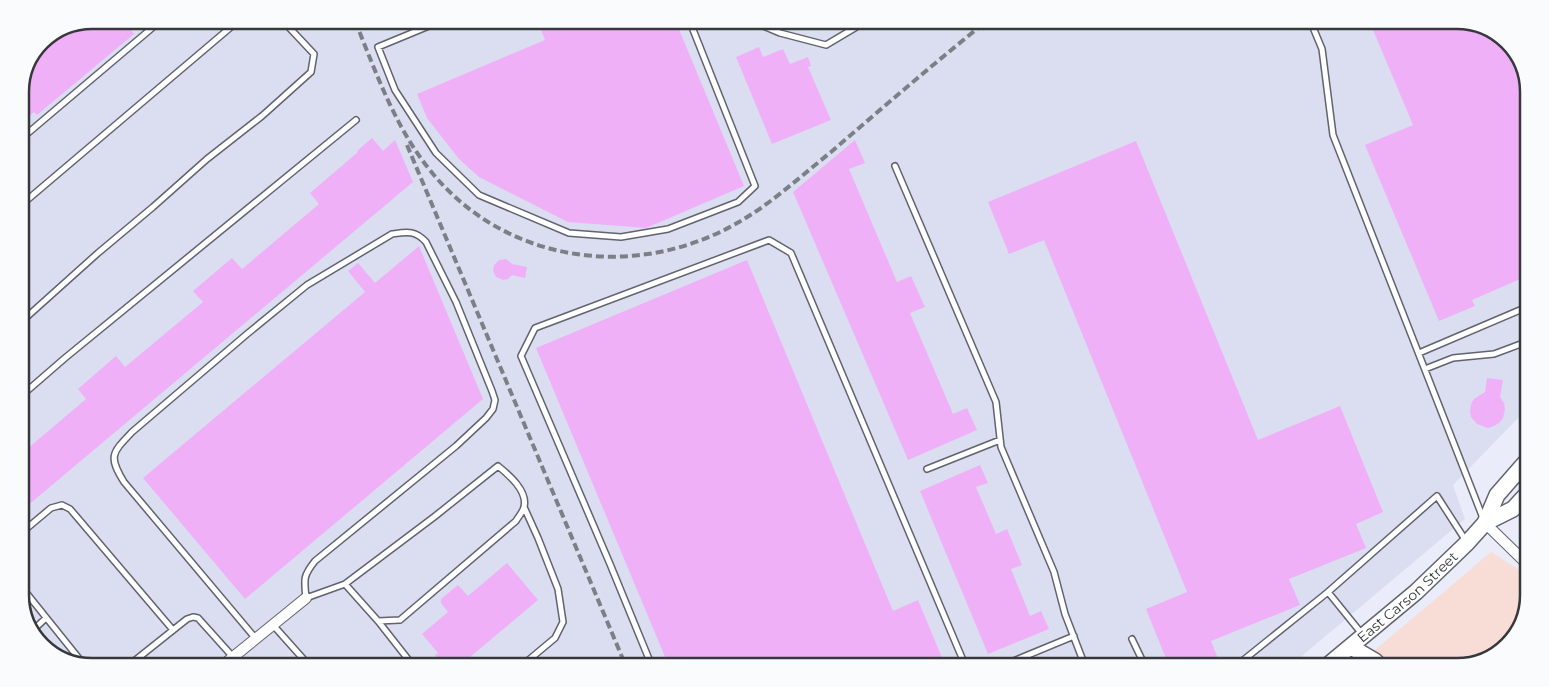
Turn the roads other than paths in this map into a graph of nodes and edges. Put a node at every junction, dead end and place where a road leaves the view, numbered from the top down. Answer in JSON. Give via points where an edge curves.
{"nodes":[{"id":1,"x":151,"y":29,"type":"edge"},
{"id":2,"x":229,"y":29,"type":"edge"},
{"id":3,"x":291,"y":29,"type":"edge"},
{"id":4,"x":420,"y":29,"type":"edge"},
{"id":5,"x":693,"y":29,"type":"edge"},
{"id":6,"x":770,"y":29,"type":"edge"},
{"id":7,"x":853,"y":29,"type":"edge"},
{"id":8,"x":1314,"y":29,"type":"edge"},
{"id":9,"x":356,"y":120,"type":"dead end"},
{"id":10,"x":29,"y":132,"type":"edge"},
{"id":11,"x":895,"y":166,"type":"dead end"},
{"id":12,"x":29,"y":198,"type":"edge"},
{"id":13,"x":1520,"y":310,"type":"edge"},
{"id":14,"x":29,"y":315,"type":"edge"},
{"id":15,"x":1520,"y":344,"type":"edge"},
{"id":16,"x":1419,"y":353,"type":"junction"},
{"id":17,"x":1425,"y":369,"type":"junction"},
{"id":18,"x":29,"y":389,"type":"edge"},
{"id":19,"x":1000,"y":440,"type":"junction"},
{"id":20,"x":927,"y":469,"type":"dead end"},
{"id":21,"x":1520,"y":469,"type":"edge"},
{"id":22,"x":1520,"y":501,"type":"edge"},
{"id":23,"x":524,"y":507,"type":"junction"},
{"id":24,"x":1484,"y":523,"type":"junction"},
{"id":25,"x":29,"y":526,"type":"edge"},
{"id":26,"x":1467,"y":543,"type":"junction"},
{"id":27,"x":1520,"y":557,"type":"edge"},
{"id":28,"x":345,"y":584,"type":"junction"},
{"id":29,"x":1328,"y":592,"type":"junction"},
{"id":30,"x":29,"y":596,"type":"edge"},
{"id":31,"x":306,"y":598,"type":"junction"},
{"id":32,"x":46,"y":618,"type":"junction"},
{"id":33,"x":378,"y":621,"type":"junction"},
{"id":34,"x":273,"y":624,"type":"junction"},
{"id":35,"x":37,"y":626,"type":"edge"},
{"id":36,"x":173,"y":630,"type":"junction"},
{"id":37,"x":1074,"y":636,"type":"junction"},
{"id":38,"x":1364,"y":636,"type":"junction"},
{"id":39,"x":256,"y":638,"type":"junction"},
{"id":40,"x":1132,"y":639,"type":"dead end"},
{"id":41,"x":1351,"y":647,"type":"junction"},
{"id":42,"x":76,"y":656,"type":"edge"},
{"id":43,"x":138,"y":658,"type":"edge"},
{"id":44,"x":228,"y":658,"type":"edge"},
{"id":45,"x":232,"y":658,"type":"edge"},
{"id":46,"x":303,"y":658,"type":"edge"},
{"id":47,"x":407,"y":658,"type":"edge"},
{"id":48,"x":531,"y":658,"type":"edge"},
{"id":49,"x":649,"y":658,"type":"edge"},
{"id":50,"x":962,"y":658,"type":"edge"},
{"id":51,"x":1022,"y":658,"type":"edge"},
{"id":52,"x":1082,"y":658,"type":"edge"},
{"id":53,"x":1141,"y":658,"type":"edge"},
{"id":54,"x":1246,"y":658,"type":"edge"},
{"id":55,"x":1338,"y":658,"type":"edge"},
{"id":56,"x":1356,"y":658,"type":"edge"},
{"id":57,"x":1370,"y":658,"type":"edge"}],
"edges":[{"from":1,"to":10,"type":"lane"},
{"from":2,"to":12,"type":"lane"},
{"from":3,"to":14,"type":"lane","via":[[314,54],[311,72]]},
{"from":4,"to":5,"type":"lane","via":[[378,46],[395,90],[436,153],[479,195],[568,233],[621,237],[668,229],[738,202],[755,186]]},
{"from":6,"to":7,"type":"lane","via":[[826,45]]},
{"from":8,"to":16,"type":"lane","via":[[1322,49],[1333,135]]},
{"from":9,"to":18,"type":"lane"},
{"from":11,"to":19,"type":"lane","via":[[996,402]]},
{"from":13,"to":16,"type":"lane"},
{"from":15,"to":17,"type":"lane","via":[[1494,354],[1452,358]]},
{"from":16,"to":17,"type":"lane"},
{"from":17,"to":24,"type":"lane"},
{"from":19,"to":20,"type":"lane"},
{"from":19,"to":37,"type":"lane","via":[[1000,447],[1054,572]]},
{"from":21,"to":24,"type":"main road","name":"East Carson Street","via":[[1497,495]]},
{"from":22,"to":24,"type":"main road","name":"East Carson Street","via":[[1513,509]]},
{"from":23,"to":28,"type":"lane","via":[[523,493],[498,466]]},
{"from":23,"to":33,"type":"lane","via":[[516,521],[400,620]]},
{"from":23,"to":48,"type":"lane","via":[[558,589],[563,622],[555,638]]},
{"from":24,"to":26,"type":"main road","name":"East Carson Street"},
{"from":24,"to":27,"type":"street"},
{"from":25,"to":36,"type":"lane","via":[[51,508],[62,505],[70,509]]},
{"from":26,"to":29,"type":"lane","via":[[1437,496]]},
{"from":26,"to":38,"type":"main road","name":"East Carson Street"},
{"from":28,"to":31,"type":"lane"},
{"from":28,"to":33,"type":"lane"},
{"from":29,"to":38,"type":"lane"},
{"from":29,"to":54,"type":"lane"},
{"from":30,"to":32,"type":"lane"},
{"from":31,"to":34,"type":"street"},
{"from":31,"to":39,"type":"lane","via":[[304,580],[315,561],[456,446],[493,409],[492,391],[456,302],[431,251],[419,235],[407,232],[392,234],[307,285],[132,432],[114,454],[116,470],[124,482]]},
{"from":32,"to":35,"type":"lane"},
{"from":32,"to":42,"type":"lane"},
{"from":33,"to":47,"type":"lane"},
{"from":34,"to":39,"type":"street"},
{"from":34,"to":46,"type":"lane"},
{"from":36,"to":43,"type":"lane"},
{"from":36,"to":44,"type":"lane","via":[[187,619],[198,618]]},
{"from":37,"to":51,"type":"lane"},
{"from":37,"to":52,"type":"lane"},
{"from":38,"to":41,"type":"main road","name":"East Carson Street"},
{"from":39,"to":45,"type":"street"},
{"from":40,"to":53,"type":"lane"},
{"from":41,"to":55,"type":"main road","name":"East Carson Street"},
{"from":41,"to":56,"type":"main road"},
{"from":41,"to":57,"type":"main road"},
{"from":49,"to":50,"type":"lane","via":[[521,356],[535,328],[769,240],[791,253]]}]}
